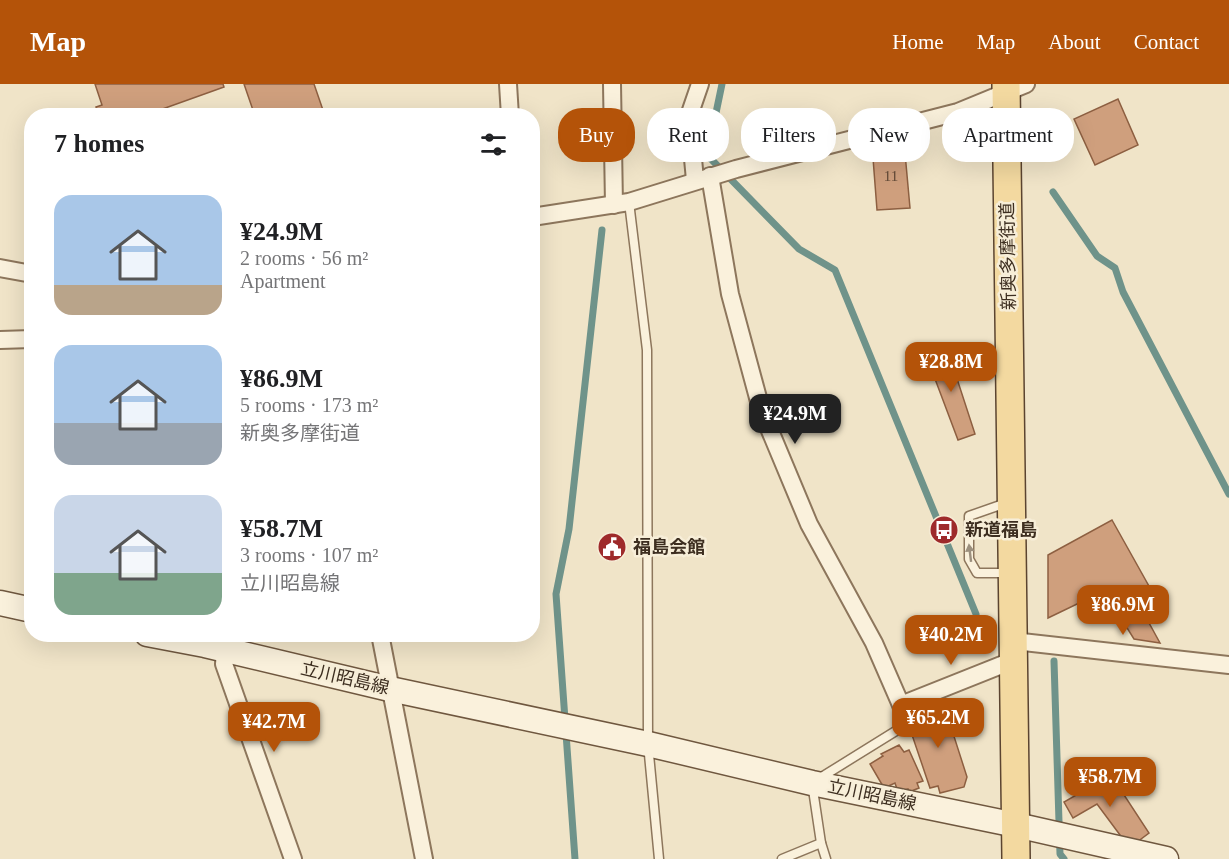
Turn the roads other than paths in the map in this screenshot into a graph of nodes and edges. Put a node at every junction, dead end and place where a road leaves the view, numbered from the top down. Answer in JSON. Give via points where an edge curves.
{"nodes":[{"id":1,"x":508,"y":84,"type":"edge"},
{"id":2,"x":612,"y":84,"type":"edge"},
{"id":3,"x":700,"y":84,"type":"edge"},
{"id":4,"x":1013,"y":86,"type":"edge"},
{"id":5,"x":510,"y":108,"type":"edge"},
{"id":6,"x":707,"y":177,"type":"junction"},
{"id":7,"x":622,"y":204,"type":"junction"},
{"id":8,"x":540,"y":217,"type":"edge"},
{"id":9,"x":0,"y":268,"type":"edge"},
{"id":10,"x":24,"y":272,"type":"edge"},
{"id":11,"x":24,"y":339,"type":"edge"},
{"id":12,"x":0,"y":340,"type":"edge"},
{"id":13,"x":1012,"y":501,"type":"junction"},
{"id":14,"x":1013,"y":573,"type":"junction"},
{"id":15,"x":0,"y":603,"type":"edge"},
{"id":16,"x":24,"y":608,"type":"edge"},
{"id":17,"x":381,"y":642,"type":"edge"},
{"id":18,"x":212,"y":643,"type":"edge"},
{"id":19,"x":1014,"y":650,"type":"junction"},
{"id":20,"x":1229,"y":665,"type":"edge"},
{"id":21,"x":390,"y":689,"type":"junction"},
{"id":22,"x":901,"y":705,"type":"junction"},
{"id":23,"x":648,"y":744,"type":"junction"},
{"id":24,"x":812,"y":783,"type":"junction"},
{"id":25,"x":1016,"y":825,"type":"junction"},
{"id":26,"x":821,"y":843,"type":"junction"},
{"id":27,"x":293,"y":859,"type":"edge"},
{"id":28,"x":424,"y":859,"type":"edge"},
{"id":29,"x":660,"y":859,"type":"edge"},
{"id":30,"x":782,"y":859,"type":"edge"},
{"id":31,"x":826,"y":859,"type":"edge"},
{"id":32,"x":1016,"y":859,"type":"edge"},
{"id":33,"x":1166,"y":859,"type":"edge"}],
"edges":[{"from":1,"to":5,"type":"street"},
{"from":2,"to":7,"type":"street"},
{"from":3,"to":6,"type":"street","via":[[689,116]]},
{"from":4,"to":6,"type":"street","via":[[958,112]]},
{"from":4,"to":13,"type":"main road","name":"新奥多摩街道"},
{"from":6,"to":7,"type":"street"},
{"from":6,"to":22,"type":"street","via":[[730,294],[761,409],[809,524],[874,643]]},
{"from":7,"to":8,"type":"street"},
{"from":7,"to":23,"type":"lane","via":[[647,350]]},
{"from":9,"to":10,"type":"street"},
{"from":11,"to":12,"type":"street"},
{"from":13,"to":14,"type":"main road","name":"新奥多摩街道"},
{"from":14,"to":13,"type":"lane","one_way":true,"via":[[977,573],[969,559],[969,516]]},
{"from":14,"to":19,"type":"main road","name":"新奥多摩街道"},
{"from":15,"to":16,"type":"main road"},
{"from":17,"to":21,"type":"street"},
{"from":18,"to":21,"type":"main road","name":"立川昭島線"},
{"from":18,"to":27,"type":"street","via":[[224,664]]},
{"from":19,"to":20,"type":"street"},
{"from":19,"to":22,"type":"street"},
{"from":19,"to":25,"type":"main road","name":"新奥多摩街道"},
{"from":21,"to":23,"type":"main road","name":"立川昭島線"},
{"from":21,"to":28,"type":"street"},
{"from":22,"to":24,"type":"lane","via":[[899,729]]},
{"from":23,"to":24,"type":"main road","name":"立川昭島線"},
{"from":23,"to":29,"type":"lane"},
{"from":24,"to":25,"type":"main road","name":"立川昭島線"},
{"from":24,"to":26,"type":"lane"},
{"from":25,"to":32,"type":"main road","name":"新奥多摩街道"},
{"from":25,"to":33,"type":"main road","name":"立川昭島線"},
{"from":26,"to":30,"type":"lane"},
{"from":26,"to":31,"type":"lane"}]}
